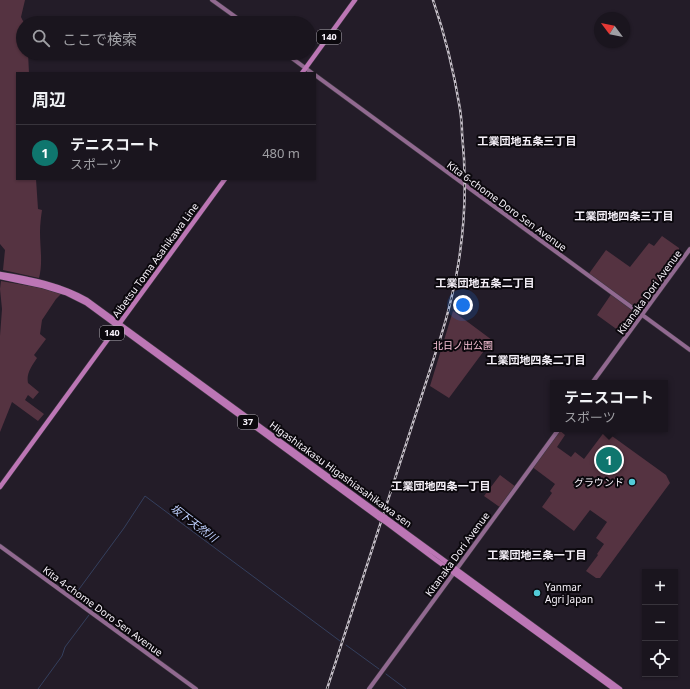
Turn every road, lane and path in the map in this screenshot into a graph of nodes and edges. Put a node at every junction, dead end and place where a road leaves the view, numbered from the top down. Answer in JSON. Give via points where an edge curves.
{"nodes":[{"id":1,"x":212,"y":0,"type":"edge"},
{"id":2,"x":355,"y":0,"type":"edge"},
{"id":3,"x":234,"y":16,"type":"edge"},
{"id":4,"x":316,"y":54,"type":"edge"},
{"id":5,"x":294,"y":60,"type":"edge"},
{"id":6,"x":312,"y":60,"type":"edge"},
{"id":7,"x":306,"y":68,"type":"junction"},
{"id":8,"x":303,"y":72,"type":"edge"},
{"id":9,"x":311,"y":72,"type":"edge"},
{"id":10,"x":316,"y":76,"type":"edge"},
{"id":11,"x":224,"y":180,"type":"edge"},
{"id":12,"x":690,"y":249,"type":"edge"},
{"id":13,"x":0,"y":274,"type":"edge"},
{"id":14,"x":0,"y":277,"type":"edge"},
{"id":15,"x":28,"y":281,"type":"junction"},
{"id":16,"x":642,"y":315,"type":"junction"},
{"id":17,"x":118,"y":324,"type":"junction"},
{"id":18,"x":690,"y":350,"type":"edge"},
{"id":19,"x":594,"y":380,"type":"edge"},
{"id":20,"x":557,"y":432,"type":"edge"},
{"id":21,"x":0,"y":487,"type":"edge"},
{"id":22,"x":0,"y":546,"type":"edge"},
{"id":23,"x":455,"y":571,"type":"junction"},
{"id":24,"x":196,"y":689,"type":"edge"},
{"id":25,"x":369,"y":689,"type":"edge"},
{"id":26,"x":614,"y":689,"type":"edge"},
{"id":27,"x":620,"y":689,"type":"edge"}],
"edges":[{"from":1,"to":3,"type":"street"},
{"from":2,"to":4,"type":"main road","number":"140"},
{"from":5,"to":7,"type":"street"},
{"from":6,"to":7,"type":"main road","number":"140"},
{"from":7,"to":8,"type":"main road","number":"140"},
{"from":7,"to":9,"type":"street"},
{"from":10,"to":16,"type":"street","name":"Kita 6-chome Doro Sen Avenue"},
{"from":11,"to":17,"type":"main road","name":"Aibetsu Toma Asahikawa Line","number":"140"},
{"from":12,"to":16,"type":"street","name":"Kitanaka Dori Avenue"},
{"from":13,"to":15,"type":"main road","name":"Higashitakasu Higashiasahikawa sen","number":"37"},
{"from":14,"to":15,"type":"main road","name":"Higashitakasu Higashiasahikawa sen","number":"37"},
{"from":15,"to":17,"type":"main road","name":"Higashitakasu Higashiasahikawa sen","number":"37","via":[[76,297]]},
{"from":16,"to":18,"type":"street","name":"Kita 6-chome Doro Sen Avenue"},
{"from":16,"to":19,"type":"street","name":"Kitanaka Dori Avenue"},
{"from":17,"to":21,"type":"main road","name":"Aibetsu Toma Asahikawa Line","number":"140"},
{"from":17,"to":23,"type":"main road","name":"Higashitakasu Higashiasahikawa sen","number":"37"},
{"from":20,"to":23,"type":"street","name":"Kitanaka Dori Avenue"},
{"from":22,"to":24,"type":"street","name":"Kita 4-chome Doro Sen Avenue"},
{"from":23,"to":25,"type":"street","name":"Kitanaka Dori Avenue"},
{"from":23,"to":26,"type":"main road","name":"Higashitakasu Higashiasahikawa sen","number":"37"},
{"from":23,"to":27,"type":"main road","name":"Higashitakasu Higashiasahikawa sen","number":"37"}]}
